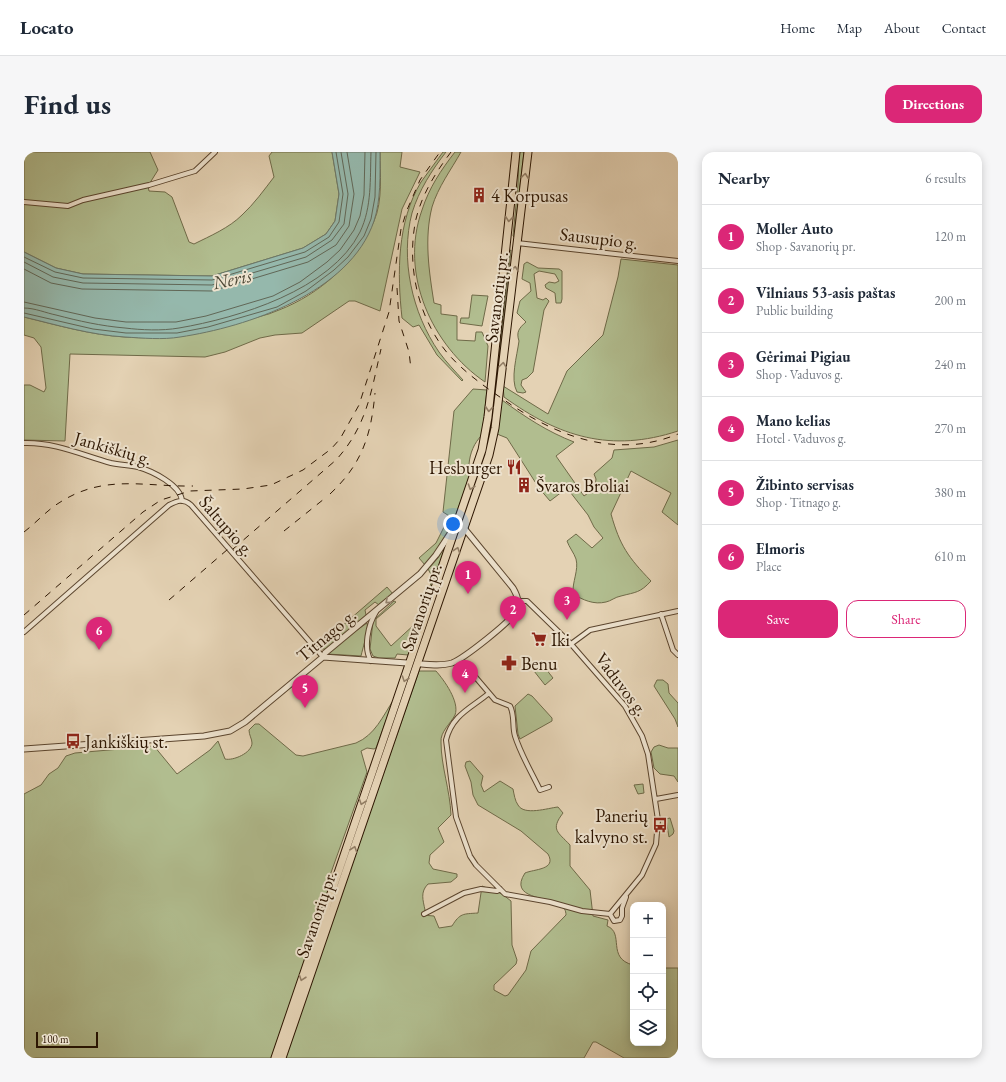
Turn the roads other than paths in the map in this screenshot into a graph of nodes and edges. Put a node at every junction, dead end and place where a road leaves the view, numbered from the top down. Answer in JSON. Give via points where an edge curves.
{"nodes":[{"id":1,"x":214,"y":152,"type":"edge"},
{"id":2,"x":516,"y":152,"type":"edge"},
{"id":3,"x":528,"y":152,"type":"edge"},
{"id":4,"x":24,"y":202,"type":"edge"},
{"id":5,"x":507,"y":242,"type":"junction"},
{"id":6,"x":517,"y":243,"type":"junction"},
{"id":7,"x":678,"y":261,"type":"edge"},
{"id":8,"x":24,"y":443,"type":"edge"},
{"id":9,"x":182,"y":501,"type":"junction"},
{"id":10,"x":458,"y":523,"type":"junction"},
{"id":11,"x":464,"y":528,"type":"junction"},
{"id":12,"x":518,"y":601,"type":"junction"},
{"id":13,"x":377,"y":610,"type":"junction"},
{"id":14,"x":678,"y":611,"type":"edge"},
{"id":15,"x":661,"y":614,"type":"junction"},
{"id":16,"x":24,"y":632,"type":"edge"},
{"id":17,"x":572,"y":644,"type":"junction"},
{"id":18,"x":678,"y":655,"type":"edge"},
{"id":19,"x":323,"y":657,"type":"junction"},
{"id":20,"x":372,"y":661,"type":"junction"},
{"id":21,"x":406,"y":663,"type":"dead end"},
{"id":22,"x":421,"y":664,"type":"dead end"},
{"id":23,"x":472,"y":673,"type":"dead end"},
{"id":24,"x":488,"y":694,"type":"junction"},
{"id":25,"x":24,"y":749,"type":"edge"},
{"id":26,"x":549,"y":787,"type":"dead end"},
{"id":27,"x":678,"y":796,"type":"edge"},
{"id":28,"x":656,"y":799,"type":"junction"},
{"id":29,"x":500,"y":889,"type":"junction"},
{"id":30,"x":626,"y":896,"type":"junction"},
{"id":31,"x":616,"y":908,"type":"junction"},
{"id":32,"x":621,"y":911,"type":"junction"},
{"id":33,"x":424,"y":914,"type":"dead end"},
{"id":34,"x":610,"y":914,"type":"junction"},
{"id":35,"x":275,"y":1058,"type":"edge"},
{"id":36,"x":282,"y":1058,"type":"edge"}],
"edges":[{"from":1,"to":4,"type":"street","via":[[196,171],[149,185],[83,200],[68,206]]},
{"from":2,"to":5,"type":"highway","name":"Savanorių pr.","one_way":true},
{"from":6,"to":3,"type":"highway","name":"Savanorių pr.","one_way":true},
{"from":5,"to":6,"type":"highway"},
{"from":5,"to":10,"type":"highway","name":"Savanorių pr.","one_way":true,"via":[[486,435]]},
{"from":6,"to":7,"type":"street","name":"Sausupio g."},
{"from":11,"to":6,"type":"highway","name":"Savanorių pr.","one_way":true,"via":[[495,428]]},
{"from":8,"to":9,"type":"street","name":"Jankiškių g.","via":[[55,446],[110,463],[139,467],[175,486],[181,493]]},
{"from":9,"to":16,"type":"street","name":"Šaltupio g.","via":[[169,505]]},
{"from":9,"to":19,"type":"street","name":"Šaltupio g.","via":[[191,505]]},
{"from":10,"to":13,"type":"street","name":"Titnago g.","one_way":true,"via":[[429,564]]},
{"from":10,"to":35,"type":"highway","name":"Savanorių pr.","one_way":true},
{"from":11,"to":12,"type":"street","via":[[512,588]]},
{"from":36,"to":11,"type":"highway","name":"Savanorių pr.","one_way":true},
{"from":12,"to":17,"type":"street","name":"Vaduvos g.","via":[[527,601]]},
{"from":12,"to":22,"type":"street","via":[[516,611],[510,620],[459,660],[441,665]]},
{"from":13,"to":19,"type":"street","name":"Titnago g.","via":[[329,649]]},
{"from":13,"to":20,"type":"street","via":[[371,619],[367,646],[367,653]]},
{"from":14,"to":15,"type":"street"},
{"from":15,"to":17,"type":"street","via":[[590,630]]},
{"from":15,"to":18,"type":"street","via":[[673,650]]},
{"from":17,"to":28,"type":"street","name":"Vaduvos g.","via":[[633,718],[648,754]]},
{"from":19,"to":20,"type":"street"},
{"from":19,"to":25,"type":"street","name":"Titnago g.","via":[[245,722],[230,731],[204,736]]},
{"from":20,"to":21,"type":"street"},
{"from":23,"to":24,"type":"street"},
{"from":24,"to":26,"type":"street","via":[[494,700],[510,706],[515,736],[540,790]]},
{"from":24,"to":29,"type":"street","via":[[459,715],[450,730],[446,744],[458,825],[472,860]]},
{"from":27,"to":28,"type":"street"},
{"from":28,"to":30,"type":"street","name":"Vaduvos g.","via":[[658,826],[654,852],[642,875]]},
{"from":29,"to":33,"type":"street","via":[[481,889],[464,893]]},
{"from":29,"to":34,"type":"street","via":[[505,894],[582,911]]},
{"from":30,"to":31,"type":"street","name":"Vaduvos g."},
{"from":30,"to":32,"type":"street","name":"Vaduvos g."},
{"from":31,"to":32,"type":"street"},
{"from":31,"to":34,"type":"street","name":"Vaduvos g.","via":[[611,910]]},
{"from":32,"to":34,"type":"street","via":[[622,916],[618,921],[612,920]]}]}
